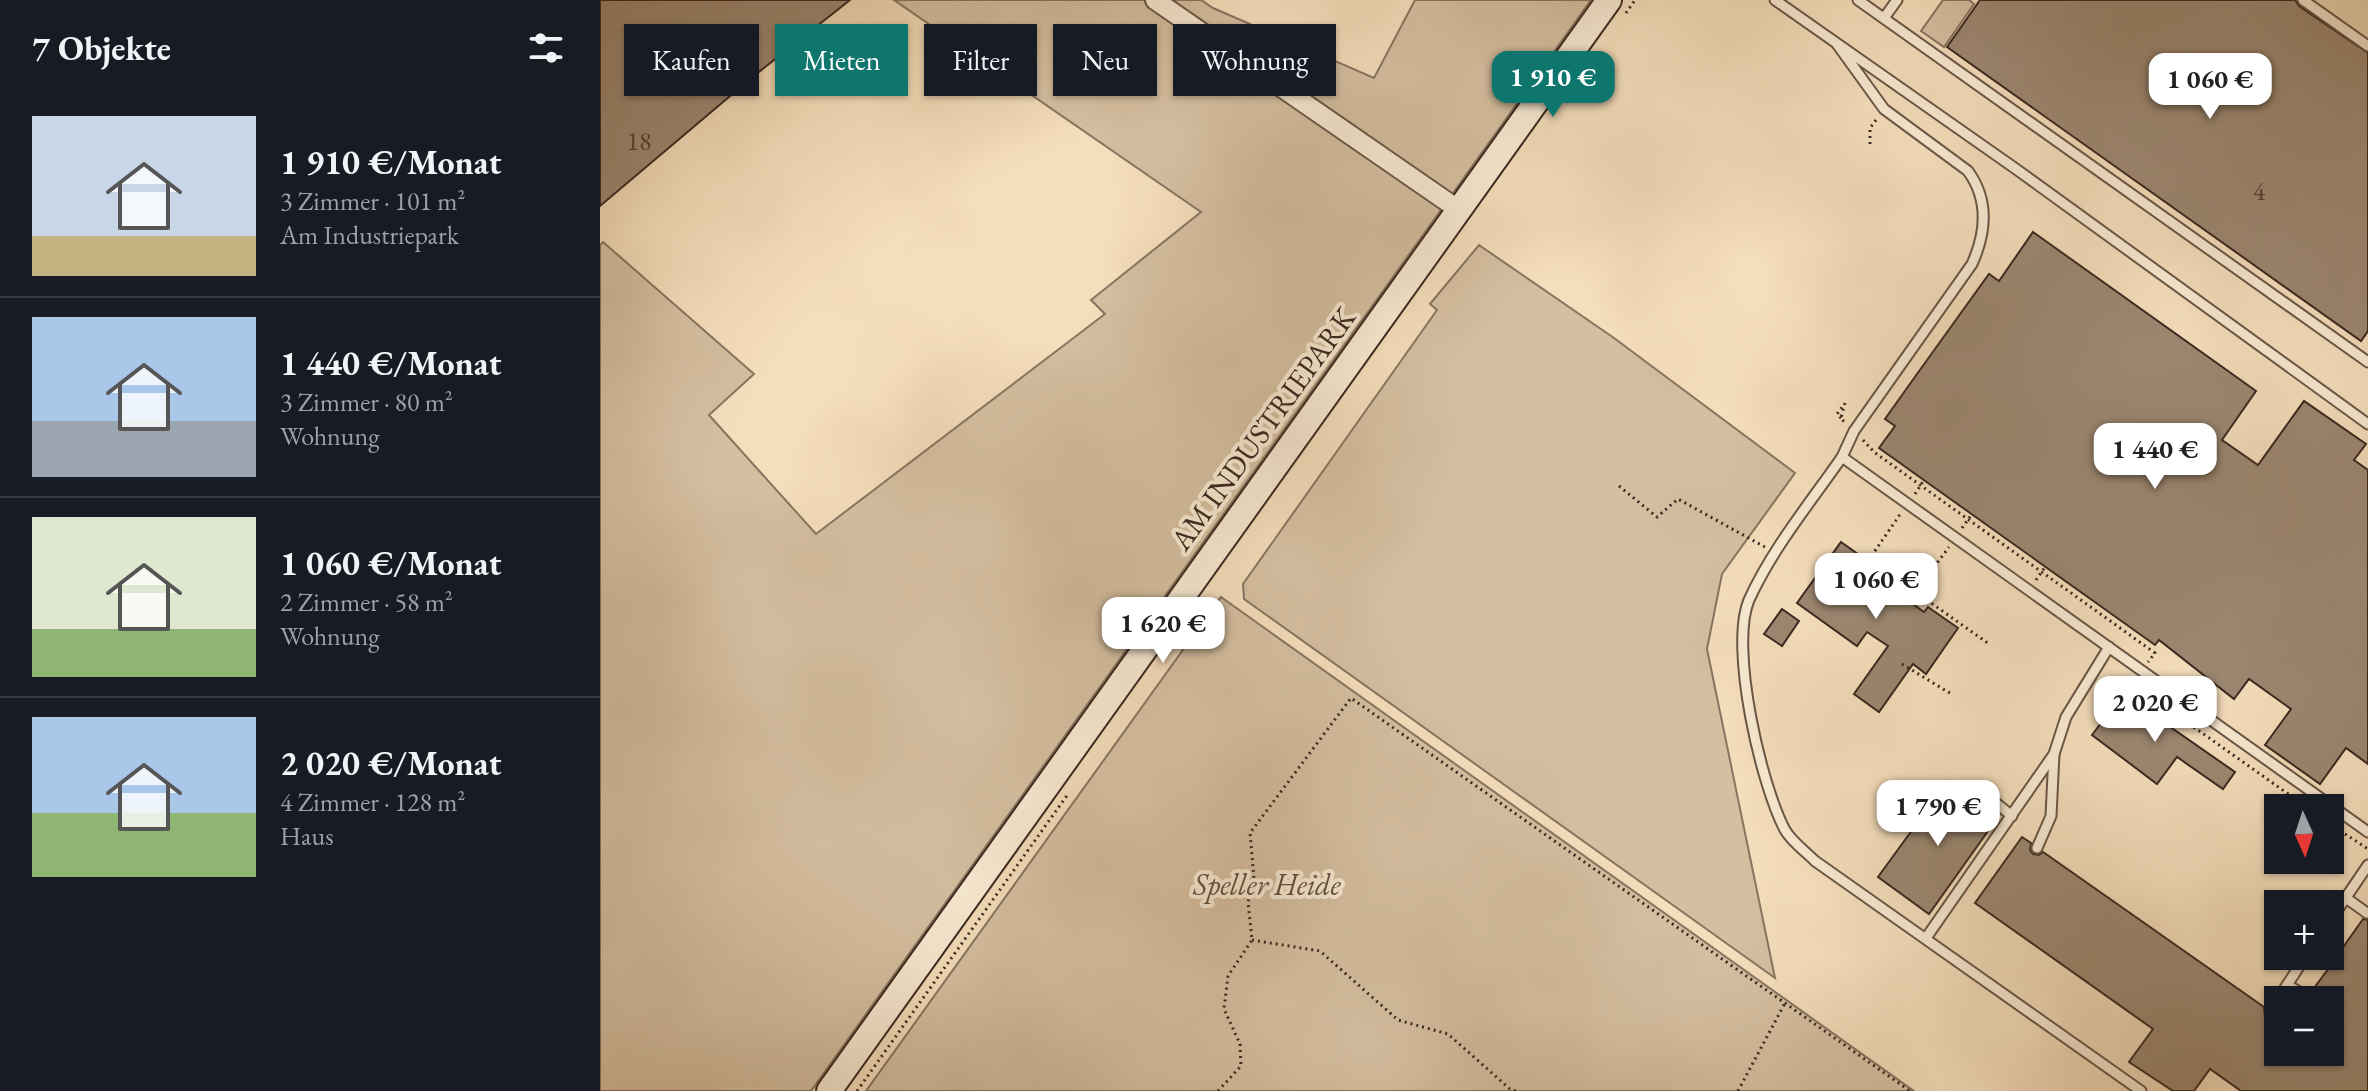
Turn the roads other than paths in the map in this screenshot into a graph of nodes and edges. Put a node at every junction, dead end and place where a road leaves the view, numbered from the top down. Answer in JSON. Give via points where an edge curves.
{"nodes":[{"id":1,"x":1155,"y":0,"type":"edge"},
{"id":2,"x":1609,"y":0,"type":"edge"},
{"id":3,"x":1775,"y":0,"type":"edge"},
{"id":4,"x":1858,"y":0,"type":"edge"},
{"id":5,"x":1897,"y":0,"type":"edge"},
{"id":6,"x":2303,"y":0,"type":"edge"},
{"id":7,"x":1884,"y":18,"type":"junction"},
{"id":8,"x":1837,"y":44,"type":"junction"},
{"id":9,"x":2368,"y":46,"type":"edge"},
{"id":10,"x":1459,"y":210,"type":"junction"},
{"id":11,"x":2368,"y":362,"type":"edge"},
{"id":12,"x":2368,"y":424,"type":"edge"},
{"id":13,"x":1842,"y":457,"type":"junction"},
{"id":14,"x":2109,"y":647,"type":"junction"},
{"id":15,"x":2054,"y":754,"type":"junction"},
{"id":16,"x":1974,"y":800,"type":"dead end"},
{"id":17,"x":2012,"y":816,"type":"junction"},
{"id":18,"x":2368,"y":832,"type":"edge"},
{"id":19,"x":2037,"y":848,"type":"dead end"},
{"id":20,"x":2368,"y":865,"type":"edge"},
{"id":21,"x":2346,"y":898,"type":"junction"},
{"id":22,"x":2344,"y":901,"type":"edge"},
{"id":23,"x":2367,"y":913,"type":"edge"},
{"id":24,"x":1926,"y":938,"type":"junction"},
{"id":25,"x":2297,"y":970,"type":"edge"},
{"id":26,"x":2287,"y":985,"type":"edge"},
{"id":27,"x":829,"y":1091,"type":"edge"},
{"id":28,"x":2141,"y":1091,"type":"edge"}],
"edges":[{"from":1,"to":10,"type":"street"},
{"from":2,"to":10,"type":"street","name":"AM INDUSTRIEPARK"},
{"from":3,"to":8,"type":"lane"},
{"from":4,"to":7,"type":"lane"},
{"from":5,"to":7,"type":"lane"},
{"from":6,"to":9,"type":"lane"},
{"from":7,"to":11,"type":"lane"},
{"from":8,"to":12,"type":"lane"},
{"from":8,"to":13,"type":"lane","via":[[1884,109],[1968,171],[1977,184],[1984,219],[1972,264],[1854,431]]},
{"from":10,"to":27,"type":"street","name":"AM INDUSTRIEPARK"},
{"from":13,"to":14,"type":"lane"},
{"from":13,"to":24,"type":"lane","via":[[1748,602],[1741,644],[1748,696],[1769,796],[1787,833],[1815,861]]},
{"from":14,"to":15,"type":"lane","via":[[2066,717]]},
{"from":14,"to":18,"type":"lane"},
{"from":15,"to":17,"type":"lane"},
{"from":15,"to":19,"type":"lane","via":[[2051,816]]},
{"from":16,"to":17,"type":"lane","via":[[1981,791]]},
{"from":17,"to":24,"type":"lane"},
{"from":20,"to":21,"type":"lane"},
{"from":21,"to":22,"type":"lane"},
{"from":21,"to":23,"type":"lane"},
{"from":24,"to":28,"type":"lane"},
{"from":25,"to":26,"type":"lane"}]}
